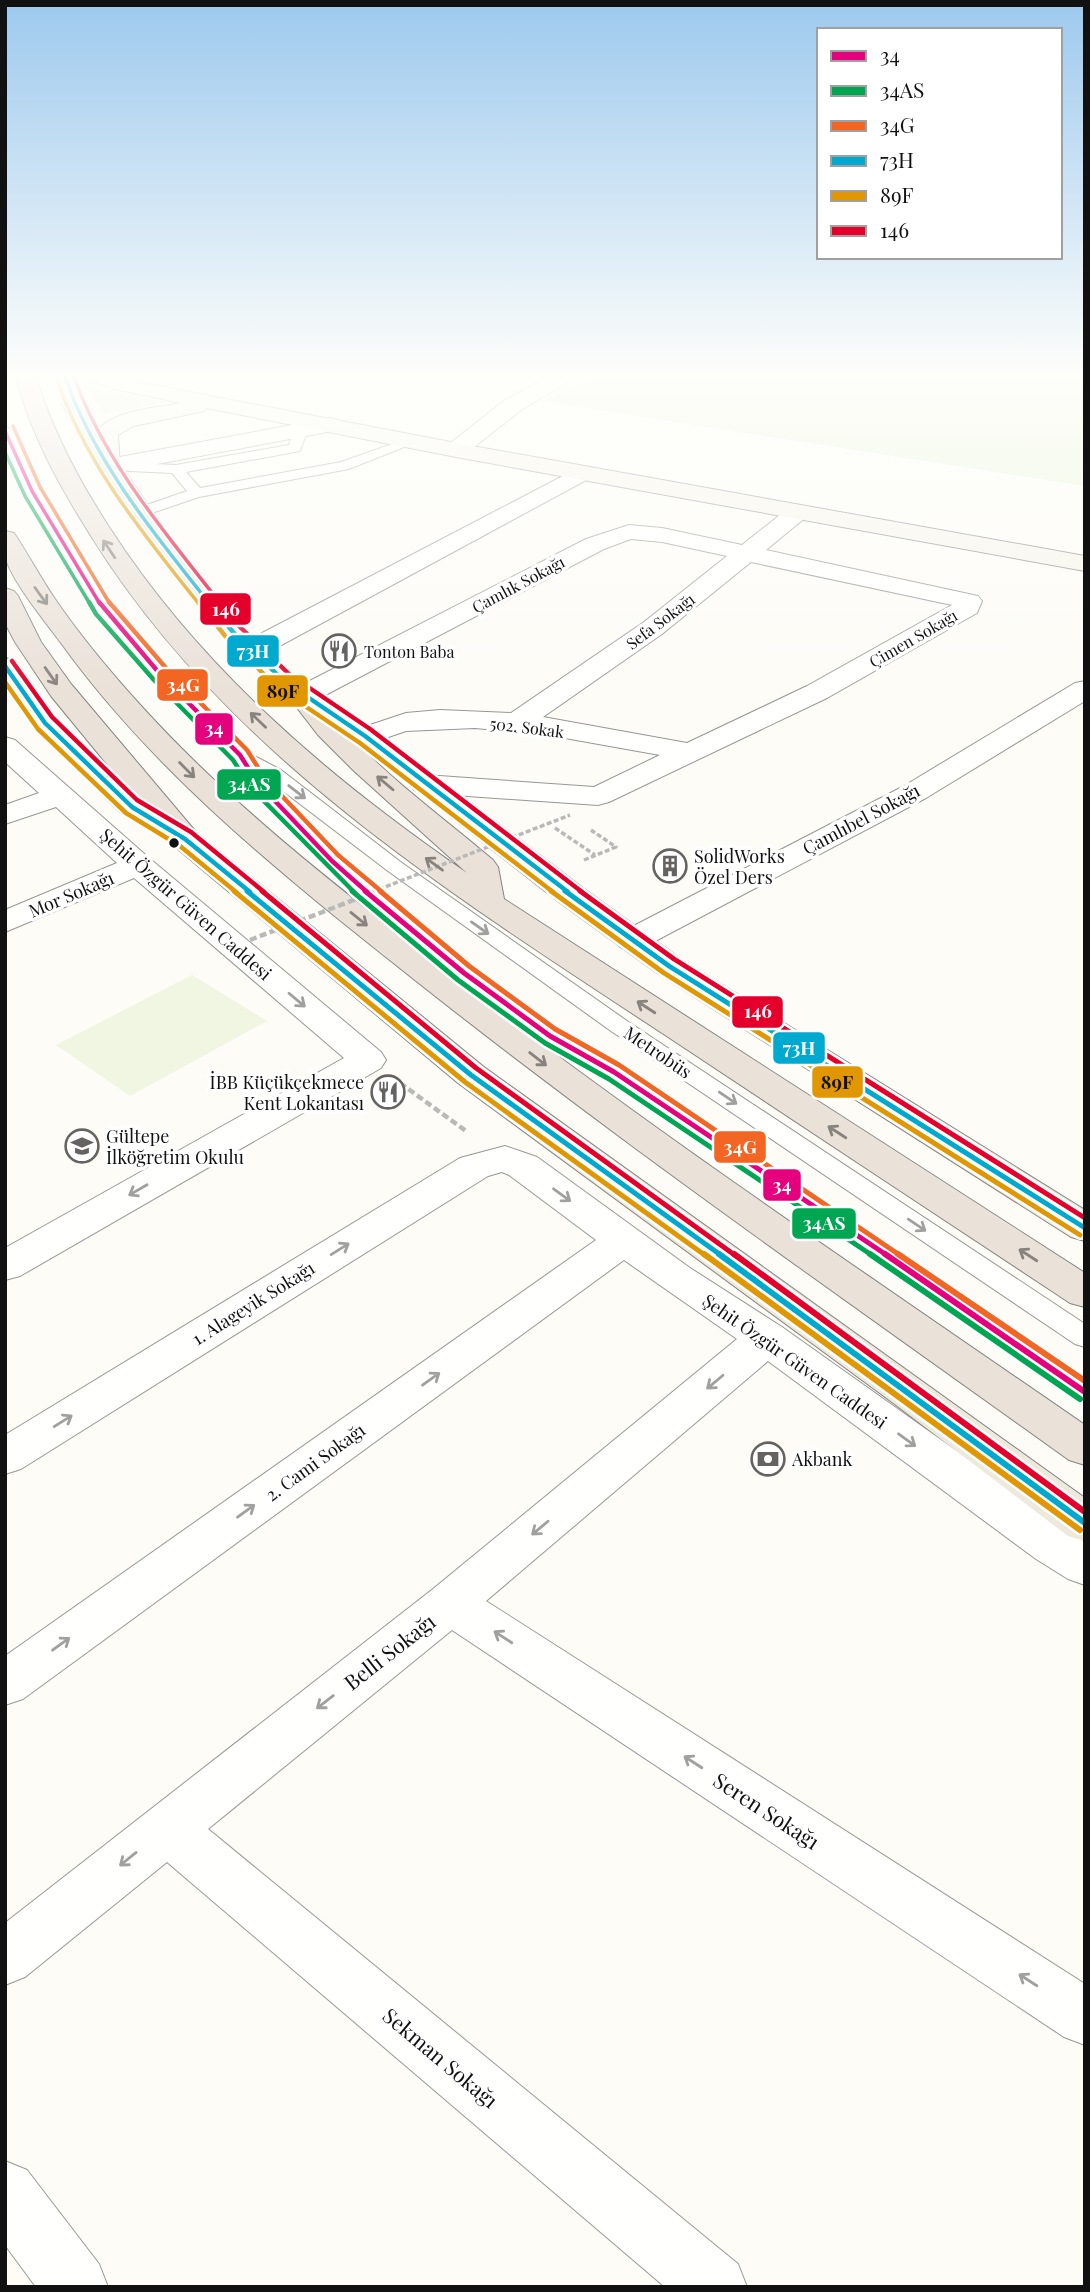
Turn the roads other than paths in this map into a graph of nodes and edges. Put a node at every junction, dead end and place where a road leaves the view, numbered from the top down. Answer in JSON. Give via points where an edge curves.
{"nodes":[{"id":1,"x":28,"y":481,"type":"edge"},
{"id":2,"x":70,"y":481,"type":"edge"},
{"id":3,"x":119,"y":481,"type":"edge"},
{"id":4,"x":186,"y":481,"type":"edge"},
{"id":5,"x":262,"y":481,"type":"edge"},
{"id":6,"x":567,"y":481,"type":"edge"},
{"id":7,"x":626,"y":481,"type":"edge"},
{"id":8,"x":196,"y":493,"type":"junction"},
{"id":9,"x":140,"y":512,"type":"junction"},
{"id":10,"x":798,"y":512,"type":"junction"},
{"id":11,"x":5,"y":538,"type":"edge"},
{"id":12,"x":749,"y":552,"type":"junction"},
{"id":13,"x":1085,"y":564,"type":"edge"},
{"id":14,"x":5,"y":596,"type":"edge"},
{"id":15,"x":251,"y":650,"type":"junction"},
{"id":16,"x":5,"y":666,"type":"edge"},
{"id":17,"x":1085,"y":689,"type":"edge"},
{"id":18,"x":302,"y":696,"type":"junction"},
{"id":19,"x":516,"y":723,"type":"junction"},
{"id":20,"x":365,"y":736,"type":"junction"},
{"id":21,"x":5,"y":746,"type":"edge"},
{"id":22,"x":689,"y":752,"type":"junction"},
{"id":23,"x":240,"y":755,"type":"junction"},
{"id":24,"x":425,"y":784,"type":"junction"},
{"id":25,"x":62,"y":795,"type":"junction"},
{"id":26,"x":5,"y":815,"type":"edge"},
{"id":27,"x":185,"y":839,"type":"junction"},
{"id":28,"x":138,"y":865,"type":"junction"},
{"id":29,"x":489,"y":904,"type":"junction"},
{"id":30,"x":5,"y":922,"type":"edge"},
{"id":31,"x":632,"y":940,"type":"junction"},
{"id":32,"x":505,"y":1158,"type":"joint"},
{"id":33,"x":1085,"y":1228,"type":"edge"},
{"id":34,"x":624,"y":1240,"type":"junction"},
{"id":35,"x":5,"y":1266,"type":"edge"},
{"id":36,"x":1085,"y":1293,"type":"edge"},
{"id":37,"x":1085,"y":1337,"type":"edge"},
{"id":38,"x":767,"y":1338,"type":"junction"},
{"id":39,"x":1085,"y":1392,"type":"edge"},
{"id":40,"x":1085,"y":1448,"type":"edge"},
{"id":41,"x":5,"y":1457,"type":"edge"},
{"id":42,"x":1085,"y":1523,"type":"edge"},
{"id":43,"x":1085,"y":1566,"type":"edge"},
{"id":44,"x":450,"y":1603,"type":"junction"},
{"id":45,"x":5,"y":1684,"type":"edge"},
{"id":46,"x":167,"y":1828,"type":"junction"},
{"id":47,"x":5,"y":1958,"type":"edge"},
{"id":48,"x":1085,"y":2017,"type":"edge"},
{"id":49,"x":5,"y":2192,"type":"edge"},
{"id":50,"x":76,"y":2287,"type":"edge"},
{"id":51,"x":715,"y":2287,"type":"edge"}],
"edges":[{"from":1,"to":23,"type":"lane","name":"Metrobüs","via":[[103,608]]},
{"from":29,"to":2,"type":"highway","one_way":true,"via":[[312,769],[213,677],[165,624],[95,529]]},
{"from":3,"to":9,"type":"main road"},
{"from":4,"to":8,"type":"lane"},
{"from":5,"to":8,"type":"lane"},
{"from":6,"to":15,"type":"street"},
{"from":7,"to":10,"type":"main road"},
{"from":8,"to":9,"type":"lane"},
{"from":9,"to":15,"type":"main road","via":[[190,580]]},
{"from":10,"to":12,"type":"street","name":"Sefa Sokağı"},
{"from":10,"to":13,"type":"main road"},
{"from":11,"to":40,"type":"highway","one_way":true,"via":[[34,588],[134,715],[233,815],[289,863],[558,1074]]},
{"from":12,"to":18,"type":"street","name":"Çamlık Sokağı","via":[[629,532],[595,544]]},
{"from":12,"to":19,"type":"street","name":"Sefa Sokağı","via":[[653,628]]},
{"from":12,"to":22,"type":"street","name":"Çimen Sokağı","via":[[969,601],[968,607],[817,692]]},
{"from":14,"to":27,"type":"highway","one_way":true,"via":[[27,642],[61,690]]},
{"from":15,"to":18,"type":"main road"},
{"from":16,"to":27,"type":"main road","via":[[45,723],[89,767],[132,807]]},
{"from":17,"to":31,"type":"street","name":"Çamlıbel Sokağı","via":[[915,792]]},
{"from":18,"to":20,"type":"main road"},
{"from":29,"to":18,"type":"highway","one_way":true,"via":[[482,867],[363,764]]},
{"from":19,"to":20,"type":"street","name":"502. Sokak","via":[[404,722]]},
{"from":19,"to":22,"type":"street","name":"502. Sokak"},
{"from":20,"to":24,"type":"main road"},
{"from":21,"to":25,"type":"street","name":"Şehit Özgür Güven Caddesi"},
{"from":22,"to":24,"type":"street","via":[[598,796]]},
{"from":23,"to":37,"type":"lane","name":"Metrobüs","one_way":true,"via":[[274,774],[395,867],[620,1026]]},
{"from":23,"to":39,"type":"lane","name":"Metrobüs","via":[[257,782],[332,861],[464,973],[550,1036],[626,1079]]},
{"from":24,"to":31,"type":"main road"},
{"from":25,"to":26,"type":"street"},
{"from":25,"to":28,"type":"street","name":"Şehit Özgür Güven Caddesi"},
{"from":27,"to":42,"type":"main road","via":[[471,1075]]},
{"from":28,"to":30,"type":"street","name":"Mor Sokağı"},
{"from":28,"to":35,"type":"street","name":"Şehit Özgür Güven Caddesi","one_way":true,"via":[[368,1060]]},
{"from":36,"to":29,"type":"highway","one_way":true},
{"from":31,"to":33,"type":"main road"},
{"from":32,"to":34,"type":"street","name":"Şehit Özgür Güven Caddesi","one_way":true,"via":[[523,1166]]},
{"from":41,"to":32,"type":"street","name":"1. Alageyik Sokağı","one_way":true,"via":[[474,1167]]},
{"from":34,"to":38,"type":"street","name":"Şehit Özgür Güven Caddesi"},
{"from":45,"to":34,"type":"street","name":"2. Cami Sokağı","one_way":true},
{"from":38,"to":43,"type":"street","name":"Şehit Özgür Güven Caddesi","one_way":true},
{"from":38,"to":44,"type":"street","name":"Belli Sokağı","one_way":true},
{"from":44,"to":46,"type":"street","name":"Belli Sokağı","one_way":true},
{"from":48,"to":44,"type":"street","name":"Seren Sokağı","one_way":true},
{"from":46,"to":47,"type":"street","name":"Belli Sokağı","one_way":true},
{"from":46,"to":51,"type":"street","name":"Sekman Sokağı"},
{"from":49,"to":50,"type":"street"}]}
